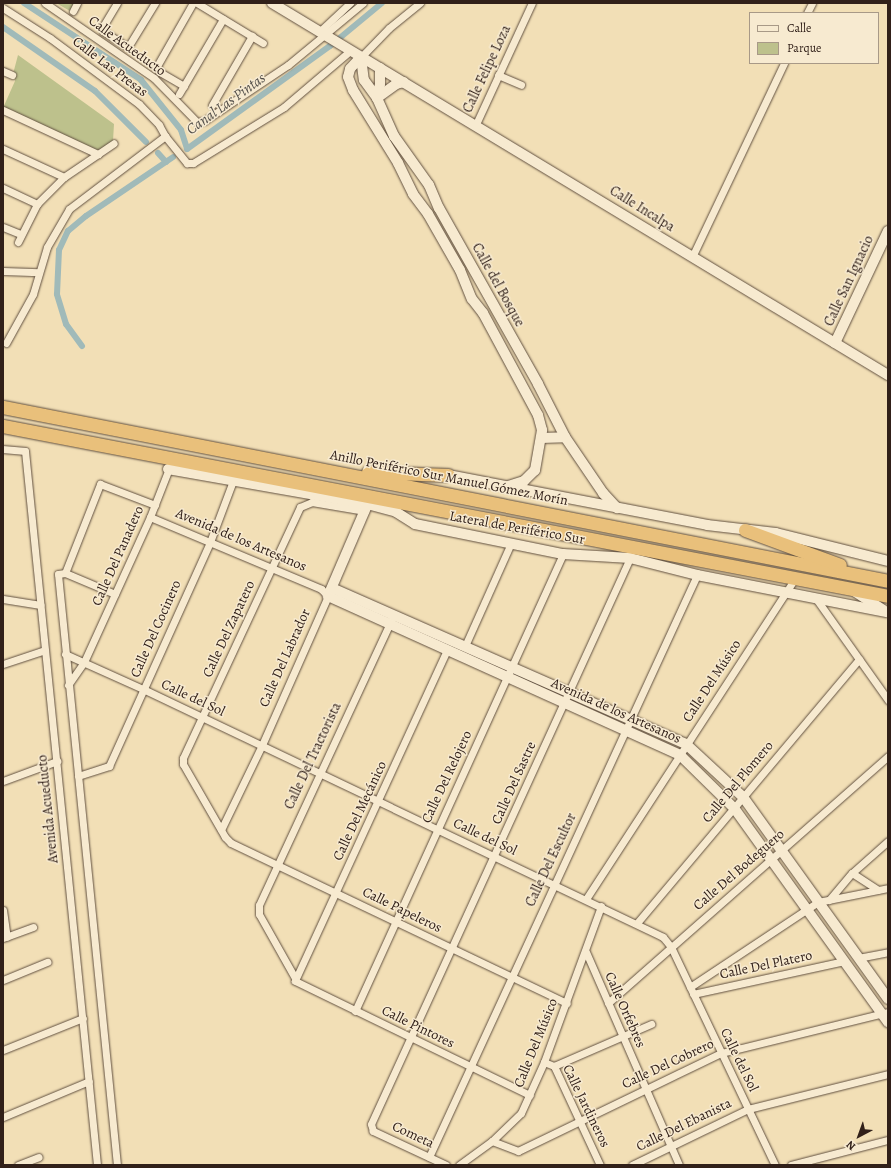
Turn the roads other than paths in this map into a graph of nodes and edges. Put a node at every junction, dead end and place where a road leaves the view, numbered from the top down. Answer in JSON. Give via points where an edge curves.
{"nodes":[{"id":1,"x":45,"y":3,"type":"edge"},
{"id":2,"x":77,"y":3,"type":"edge"},
{"id":3,"x":116,"y":3,"type":"edge"},
{"id":4,"x":155,"y":3,"type":"edge"},
{"id":5,"x":193,"y":3,"type":"edge"},
{"id":6,"x":197,"y":3,"type":"edge"},
{"id":7,"x":272,"y":3,"type":"edge"},
{"id":8,"x":350,"y":3,"type":"edge"},
{"id":9,"x":363,"y":3,"type":"edge"},
{"id":10,"x":420,"y":3,"type":"edge"},
{"id":11,"x":532,"y":3,"type":"edge"},
{"id":12,"x":812,"y":3,"type":"edge"},
{"id":13,"x":3,"y":8,"type":"edge"},
{"id":14,"x":73,"y":11,"type":"dead end"},
{"id":15,"x":808,"y":12,"type":"edge"},
{"id":16,"x":223,"y":19,"type":"junction"},
{"id":17,"x":326,"y":34,"type":"junction"},
{"id":18,"x":252,"y":36,"type":"junction"},
{"id":19,"x":264,"y":43,"type":"dead end"},
{"id":20,"x":348,"y":47,"type":"junction"},
{"id":21,"x":361,"y":57,"type":"junction"},
{"id":22,"x":784,"y":64,"type":"edge"},
{"id":23,"x":380,"y":68,"type":"junction"},
{"id":24,"x":3,"y":71,"type":"edge"},
{"id":25,"x":498,"y":75,"type":"junction"},
{"id":26,"x":12,"y":76,"type":"dead end"},
{"id":27,"x":404,"y":82,"type":"junction"},
{"id":28,"x":521,"y":85,"type":"dead end"},
{"id":29,"x":184,"y":86,"type":"junction"},
{"id":30,"x":353,"y":90,"type":"junction"},
{"id":31,"x":179,"y":94,"type":"dead end"},
{"id":32,"x":377,"y":98,"type":"junction"},
{"id":33,"x":212,"y":105,"type":"dead end"},
{"id":34,"x":3,"y":111,"type":"edge"},
{"id":35,"x":476,"y":124,"type":"junction"},
{"id":36,"x":165,"y":136,"type":"junction"},
{"id":37,"x":114,"y":143,"type":"dead end"},
{"id":38,"x":3,"y":149,"type":"edge"},
{"id":39,"x":98,"y":154,"type":"junction"},
{"id":40,"x":64,"y":177,"type":"junction"},
{"id":41,"x":3,"y":188,"type":"edge"},
{"id":42,"x":37,"y":204,"type":"junction"},
{"id":43,"x":3,"y":227,"type":"edge"},
{"id":44,"x":888,"y":231,"type":"edge"},
{"id":45,"x":20,"y":234,"type":"junction"},
{"id":46,"x":18,"y":242,"type":"dead end"},
{"id":47,"x":692,"y":257,"type":"junction"},
{"id":48,"x":3,"y":271,"type":"edge"},
{"id":49,"x":39,"y":272,"type":"junction"},
{"id":50,"x":6,"y":343,"type":"dead end"},
{"id":51,"x":835,"y":343,"type":"junction"},
{"id":52,"x":888,"y":375,"type":"edge"},
{"id":53,"x":3,"y":400,"type":"edge"},
{"id":54,"x":3,"y":406,"type":"edge"},
{"id":55,"x":21,"y":410,"type":"junction"},
{"id":56,"x":3,"y":426,"type":"edge"},
{"id":57,"x":565,"y":437,"type":"junction"},
{"id":58,"x":541,"y":438,"type":"junction"},
{"id":59,"x":3,"y":449,"type":"edge"},
{"id":60,"x":170,"y":464,"type":"junction"},
{"id":61,"x":322,"y":470,"type":"junction"},
{"id":62,"x":235,"y":476,"type":"junction"},
{"id":63,"x":448,"y":476,"type":"joint"},
{"id":64,"x":506,"y":487,"type":"junction"},
{"id":65,"x":367,"y":504,"type":"junction"},
{"id":66,"x":154,"y":505,"type":"junction"},
{"id":67,"x":617,"y":508,"type":"junction"},
{"id":68,"x":150,"y":517,"type":"junction"},
{"id":69,"x":745,"y":530,"type":"junction"},
{"id":70,"x":210,"y":542,"type":"junction"},
{"id":71,"x":512,"y":543,"type":"junction"},
{"id":72,"x":563,"y":554,"type":"junction"},
{"id":73,"x":630,"y":558,"type":"junction"},
{"id":74,"x":888,"y":562,"type":"edge"},
{"id":75,"x":271,"y":567,"type":"junction"},
{"id":76,"x":62,"y":573,"type":"junction"},
{"id":77,"x":697,"y":575,"type":"junction"},
{"id":78,"x":795,"y":578,"type":"junction"},
{"id":79,"x":885,"y":580,"type":"edge"},
{"id":80,"x":851,"y":589,"type":"junction"},
{"id":81,"x":327,"y":591,"type":"junction"},
{"id":82,"x":115,"y":594,"type":"junction"},
{"id":83,"x":785,"y":594,"type":"junction"},
{"id":84,"x":888,"y":596,"type":"edge"},
{"id":85,"x":3,"y":599,"type":"edge"},
{"id":86,"x":817,"y":600,"type":"junction"},
{"id":87,"x":41,"y":605,"type":"junction"},
{"id":88,"x":887,"y":613,"type":"edge"},
{"id":89,"x":394,"y":614,"type":"junction"},
{"id":90,"x":389,"y":624,"type":"junction"},
{"id":91,"x":465,"y":646,"type":"junction"},
{"id":92,"x":46,"y":650,"type":"junction"},
{"id":93,"x":447,"y":650,"type":"junction"},
{"id":94,"x":65,"y":654,"type":"junction"},
{"id":95,"x":859,"y":659,"type":"junction"},
{"id":96,"x":84,"y":662,"type":"junction"},
{"id":97,"x":3,"y":664,"type":"edge"},
{"id":98,"x":512,"y":667,"type":"junction"},
{"id":99,"x":507,"y":677,"type":"junction"},
{"id":100,"x":68,"y":685,"type":"junction"},
{"id":101,"x":143,"y":689,"type":"junction"},
{"id":102,"x":570,"y":692,"type":"junction"},
{"id":103,"x":888,"y":700,"type":"edge"},
{"id":104,"x":565,"y":703,"type":"junction"},
{"id":105,"x":202,"y":717,"type":"junction"},
{"id":106,"x":631,"y":719,"type":"junction"},
{"id":107,"x":626,"y":730,"type":"junction"},
{"id":108,"x":686,"y":744,"type":"junction"},
{"id":109,"x":262,"y":745,"type":"junction"},
{"id":110,"x":680,"y":755,"type":"junction"},
{"id":111,"x":888,"y":756,"type":"edge"},
{"id":112,"x":57,"y":761,"type":"junction"},
{"id":113,"x":320,"y":772,"type":"junction"},
{"id":114,"x":78,"y":776,"type":"junction"},
{"id":115,"x":3,"y":781,"type":"edge"},
{"id":116,"x":743,"y":797,"type":"junction"},
{"id":117,"x":380,"y":801,"type":"junction"},
{"id":118,"x":734,"y":808,"type":"junction"},
{"id":119,"x":438,"y":829,"type":"junction"},
{"id":120,"x":221,"y":830,"type":"junction"},
{"id":121,"x":227,"y":840,"type":"joint"},
{"id":122,"x":888,"y":841,"type":"edge"},
{"id":123,"x":781,"y":850,"type":"junction"},
{"id":124,"x":496,"y":856,"type":"junction"},
{"id":125,"x":771,"y":859,"type":"junction"},
{"id":126,"x":277,"y":864,"type":"junction"},
{"id":127,"x":852,"y":873,"type":"junction"},
{"id":128,"x":555,"y":884,"type":"junction"},
{"id":129,"x":888,"y":888,"type":"edge"},
{"id":130,"x":878,"y":890,"type":"junction"},
{"id":131,"x":337,"y":892,"type":"junction"},
{"id":132,"x":586,"y":899,"type":"junction"},
{"id":133,"x":829,"y":900,"type":"junction"},
{"id":134,"x":818,"y":902,"type":"junction"},
{"id":135,"x":601,"y":906,"type":"junction"},
{"id":136,"x":3,"y":910,"type":"edge"},
{"id":137,"x":808,"y":911,"type":"junction"},
{"id":138,"x":396,"y":921,"type":"junction"},
{"id":139,"x":637,"y":923,"type":"junction"},
{"id":140,"x":32,"y":927,"type":"dead end"},
{"id":141,"x":5,"y":937,"type":"edge"},
{"id":142,"x":671,"y":947,"type":"junction"},
{"id":143,"x":453,"y":948,"type":"junction"},
{"id":144,"x":586,"y":952,"type":"junction"},
{"id":145,"x":888,"y":952,"type":"edge"},
{"id":146,"x":858,"y":958,"type":"junction"},
{"id":147,"x":844,"y":961,"type":"junction"},
{"id":148,"x":47,"y":962,"type":"dead end"},
{"id":149,"x":512,"y":976,"type":"junction"},
{"id":150,"x":3,"y":980,"type":"edge"},
{"id":151,"x":295,"y":980,"type":"junction"},
{"id":152,"x":691,"y":990,"type":"junction"},
{"id":153,"x":888,"y":999,"type":"edge"},
{"id":154,"x":567,"y":1002,"type":"junction"},
{"id":155,"x":608,"y":1003,"type":"junction"},
{"id":156,"x":354,"y":1011,"type":"junction"},
{"id":157,"x":885,"y":1013,"type":"edge"},
{"id":158,"x":83,"y":1018,"type":"junction"},
{"id":159,"x":888,"y":1022,"type":"edge"},
{"id":160,"x":651,"y":1024,"type":"dead end"},
{"id":161,"x":622,"y":1036,"type":"junction"},
{"id":162,"x":412,"y":1038,"type":"junction"},
{"id":163,"x":3,"y":1050,"type":"edge"},
{"id":164,"x":721,"y":1053,"type":"junction"},
{"id":165,"x":544,"y":1062,"type":"junction"},
{"id":166,"x":554,"y":1066,"type":"junction"},
{"id":167,"x":471,"y":1067,"type":"junction"},
{"id":168,"x":888,"y":1074,"type":"edge"},
{"id":169,"x":89,"y":1081,"type":"junction"},
{"id":170,"x":645,"y":1089,"type":"junction"},
{"id":171,"x":530,"y":1095,"type":"junction"},
{"id":172,"x":748,"y":1109,"type":"junction"},
{"id":173,"x":3,"y":1117,"type":"edge"},
{"id":174,"x":580,"y":1121,"type":"junction"},
{"id":175,"x":370,"y":1128,"type":"joint"},
{"id":176,"x":888,"y":1140,"type":"edge"},
{"id":177,"x":492,"y":1141,"type":"junction"},
{"id":178,"x":670,"y":1146,"type":"junction"},
{"id":179,"x":39,"y":1157,"type":"dead end"},
{"id":180,"x":429,"y":1157,"type":"junction"},
{"id":181,"x":18,"y":1165,"type":"edge"},
{"id":182,"x":97,"y":1165,"type":"edge"},
{"id":183,"x":117,"y":1165,"type":"edge"},
{"id":184,"x":446,"y":1165,"type":"edge"},
{"id":185,"x":459,"y":1165,"type":"edge"},
{"id":186,"x":600,"y":1165,"type":"edge"},
{"id":187,"x":632,"y":1165,"type":"edge"},
{"id":188,"x":679,"y":1165,"type":"edge"},
{"id":189,"x":776,"y":1165,"type":"edge"},
{"id":190,"x":791,"y":1165,"type":"edge"}],
"edges":[{"from":1,"to":17,"type":"street","name":"Calle Acueducto","via":[[154,78],[198,122],[204,121],[288,65]]},
{"from":2,"to":14,"type":"street"},
{"from":3,"to":4,"type":"street","via":[[102,28],[128,47]]},
{"from":5,"to":29,"type":"street","via":[[157,66],[160,72]]},
{"from":6,"to":16,"type":"street"},
{"from":7,"to":17,"type":"street"},
{"from":8,"to":17,"type":"street"},
{"from":9,"to":17,"type":"street","name":"Calle Acueducto"},
{"from":10,"to":21,"type":"street","via":[[388,28]]},
{"from":11,"to":25,"type":"street","name":"Calle Felipe Loza"},
{"from":12,"to":15,"type":"street"},
{"from":13,"to":36,"type":"street","name":"Calle Las Presas","via":[[50,38],[139,104],[159,125]]},
{"from":16,"to":18,"type":"street"},
{"from":16,"to":29,"type":"street"},
{"from":17,"to":20,"type":"street"},
{"from":18,"to":19,"type":"street"},
{"from":18,"to":33,"type":"street"},
{"from":20,"to":21,"type":"street"},
{"from":20,"to":36,"type":"street","name":"Calle Las Presas","via":[[284,107],[193,163],[186,163]]},
{"from":21,"to":23,"type":"street","name":"Calle Incalpa"},
{"from":21,"to":30,"type":"street","name":"Calle del Bosque","via":[[350,69],[348,77]]},
{"from":21,"to":32,"type":"street","name":"Calle del Bosque","via":[[364,80]]},
{"from":22,"to":47,"type":"street"},
{"from":23,"to":27,"type":"street","name":"Calle Incalpa"},
{"from":23,"to":32,"type":"street"},
{"from":24,"to":26,"type":"street"},
{"from":25,"to":28,"type":"street"},
{"from":25,"to":35,"type":"street","name":"Calle Felipe Loza"},
{"from":27,"to":32,"type":"street","via":[[396,84]]},
{"from":27,"to":35,"type":"street","name":"Calle Incalpa"},
{"from":29,"to":31,"type":"street"},
{"from":30,"to":32,"type":"street"},
{"from":30,"to":58,"type":"street","name":"Calle del Bosque","via":[[398,163],[413,194],[428,214],[460,270],[472,299],[507,355],[538,415]]},
{"from":32,"to":57,"type":"street","name":"Calle del Bosque","via":[[394,136],[429,185],[439,208]]},
{"from":34,"to":39,"type":"street"},
{"from":35,"to":47,"type":"street","name":"Calle Incalpa"},
{"from":36,"to":49,"type":"street","via":[[69,209],[47,247]]},
{"from":37,"to":39,"type":"street"},
{"from":38,"to":40,"type":"street"},
{"from":39,"to":40,"type":"street"},
{"from":40,"to":42,"type":"street"},
{"from":41,"to":42,"type":"street"},
{"from":42,"to":45,"type":"street"},
{"from":43,"to":45,"type":"street"},
{"from":44,"to":51,"type":"street","name":"Calle San Ignacio"},
{"from":45,"to":46,"type":"street"},
{"from":47,"to":51,"type":"street","name":"Calle Incalpa"},
{"from":48,"to":49,"type":"street"},
{"from":49,"to":50,"type":"street","via":[[33,294]]},
{"from":51,"to":52,"type":"street","name":"Calle Incalpa"},
{"from":53,"to":55,"type":"street"},
{"from":54,"to":55,"type":"highway","name":"Anillo Periférico Sur Manuel Gómez Morín"},
{"from":55,"to":61,"type":"highway","name":"Anillo Periférico Sur Manuel Gómez Morín"},
{"from":56,"to":60,"type":"highway"},
{"from":57,"to":58,"type":"street"},
{"from":57,"to":67,"type":"street","name":"Calle del Bosque","via":[[603,494]]},
{"from":58,"to":64,"type":"street","name":"Calle del Bosque","via":[[535,470],[524,481]]},
{"from":59,"to":87,"type":"street","name":"Avenida Acueducto","via":[[25,451]]},
{"from":60,"to":62,"type":"highway"},
{"from":60,"to":66,"type":"street","name":"Calle Del Panadero"},
{"from":61,"to":63,"type":"highway"},
{"from":61,"to":79,"type":"highway","name":"Anillo Periférico Sur Manuel Gómez Morín"},
{"from":62,"to":65,"type":"highway"},
{"from":62,"to":70,"type":"street","name":"Calle Del Cocinero"},
{"from":63,"to":64,"type":"street"},
{"from":64,"to":67,"type":"street"},
{"from":65,"to":71,"type":"street","name":"Lateral de Periférico Sur","via":[[396,512],[416,524]]},
{"from":65,"to":75,"type":"street","name":"Calle Del Zapatero","via":[[305,504],[300,508]]},
{"from":65,"to":78,"type":"highway"},
{"from":65,"to":81,"type":"street","name":"Calle Del Labrador"},
{"from":66,"to":68,"type":"street","name":"Calle Del Panadero"},
{"from":66,"to":76,"type":"street","via":[[100,484]]},
{"from":67,"to":69,"type":"street"},
{"from":68,"to":70,"type":"street","name":"Avenida de los Artesanos"},
{"from":68,"to":82,"type":"street","name":"Calle Del Panadero"},
{"from":69,"to":74,"type":"street","via":[[776,533]]},
{"from":69,"to":79,"type":"highway"},
{"from":70,"to":75,"type":"street","name":"Avenida de los Artesanos"},
{"from":70,"to":101,"type":"street","name":"Calle Del Cocinero"},
{"from":71,"to":72,"type":"street","name":"Lateral de Periférico Sur"},
{"from":71,"to":91,"type":"street"},
{"from":72,"to":73,"type":"street","name":"Lateral de Periférico Sur"},
{"from":72,"to":98,"type":"street","name":"Calle Del Relojero"},
{"from":73,"to":77,"type":"street","name":"Lateral de Periférico Sur"},
{"from":73,"to":102,"type":"street","name":"Calle Del Sastre"},
{"from":75,"to":81,"type":"street","name":"Avenida de los Artesanos"},
{"from":75,"to":105,"type":"street","name":"Calle Del Zapatero"},
{"from":76,"to":82,"type":"street"},
{"from":76,"to":94,"type":"street"},
{"from":77,"to":83,"type":"street","name":"Lateral de Periférico Sur"},
{"from":77,"to":106,"type":"street","name":"Calle Del Escultor"},
{"from":78,"to":80,"type":"highway"},
{"from":78,"to":83,"type":"street","name":"Calle Del Músico"},
{"from":80,"to":84,"type":"highway"},
{"from":80,"to":88,"type":"street"},
{"from":81,"to":89,"type":"street","name":"Avenida de los Artesanos"},
{"from":81,"to":90,"type":"street","name":"Avenida de los Artesanos"},
{"from":81,"to":109,"type":"street","name":"Calle Del Labrador"},
{"from":82,"to":96,"type":"street","name":"Calle Del Panadero"},
{"from":83,"to":86,"type":"street","name":"Lateral de Periférico Sur"},
{"from":83,"to":108,"type":"street","name":"Calle Del Músico"},
{"from":85,"to":87,"type":"street"},
{"from":86,"to":88,"type":"street","name":"Lateral de Periférico Sur"},
{"from":86,"to":95,"type":"street"},
{"from":87,"to":92,"type":"street","name":"Avenida Acueducto"},
{"from":89,"to":90,"type":"street","name":"Calle Del Tractorista"},
{"from":89,"to":91,"type":"street","name":"Avenida de los Artesanos"},
{"from":90,"to":93,"type":"street","name":"Avenida de los Artesanos"},
{"from":90,"to":113,"type":"street","name":"Calle Del Tractorista"},
{"from":91,"to":98,"type":"street","name":"Avenida de los Artesanos"},
{"from":92,"to":97,"type":"street"},
{"from":92,"to":112,"type":"street","name":"Avenida Acueducto"},
{"from":93,"to":99,"type":"street","name":"Avenida de los Artesanos"},
{"from":93,"to":117,"type":"street","name":"Calle Del Mecánico"},
{"from":94,"to":96,"type":"street","name":"Calle del Sol"},
{"from":94,"to":100,"type":"street"},
{"from":95,"to":103,"type":"street"},
{"from":95,"to":116,"type":"street","name":"Calle Del Plomero"},
{"from":96,"to":100,"type":"street","name":"Calle Del Panadero"},
{"from":96,"to":101,"type":"street","name":"Calle del Sol"},
{"from":98,"to":99,"type":"street","name":"Calle Del Relojero"},
{"from":98,"to":102,"type":"street","name":"Avenida de los Artesanos"},
{"from":99,"to":104,"type":"street","name":"Avenida de los Artesanos"},
{"from":99,"to":119,"type":"street","name":"Calle Del Relojero"},
{"from":100,"to":114,"type":"street"},
{"from":101,"to":105,"type":"street","name":"Calle del Sol"},
{"from":101,"to":114,"type":"street","name":"Calle Del Cocinero","via":[[109,766]]},
{"from":102,"to":104,"type":"street","name":"Calle Del Sastre"},
{"from":102,"to":106,"type":"street","name":"Avenida de los Artesanos"},
{"from":104,"to":107,"type":"street","name":"Avenida de los Artesanos"},
{"from":104,"to":124,"type":"street","name":"Calle Del Sastre"},
{"from":105,"to":109,"type":"street","name":"Calle del Sol"},
{"from":105,"to":120,"type":"street","name":"Calle Del Zapatero","via":[[182,761]]},
{"from":106,"to":107,"type":"street","name":"Calle Del Escultor"},
{"from":106,"to":108,"type":"street","name":"Avenida de los Artesanos"},
{"from":107,"to":110,"type":"street","name":"Avenida de los Artesanos"},
{"from":107,"to":128,"type":"street","name":"Calle Del Escultor"},
{"from":108,"to":110,"type":"street","name":"Calle Del Músico"},
{"from":108,"to":116,"type":"street","name":"Avenida de los Artesanos"},
{"from":109,"to":113,"type":"street","name":"Calle del Sol"},
{"from":109,"to":120,"type":"street","name":"Calle Del Labrador"},
{"from":110,"to":118,"type":"street","name":"Avenida de los Artesanos"},
{"from":110,"to":132,"type":"street","name":"Calle Del Músico"},
{"from":111,"to":123,"type":"street","name":"Calle Del Bodeguero"},
{"from":112,"to":115,"type":"street"},
{"from":112,"to":158,"type":"street","name":"Avenida Acueducto"},
{"from":113,"to":117,"type":"street","name":"Calle del Sol"},
{"from":113,"to":126,"type":"street","name":"Calle Del Tractorista"},
{"from":114,"to":183,"type":"street"},
{"from":116,"to":118,"type":"street","name":"Calle Del Plomero"},
{"from":116,"to":123,"type":"street","name":"Avenida de los Artesanos"},
{"from":117,"to":119,"type":"street","name":"Calle del Sol"},
{"from":117,"to":131,"type":"street","name":"Calle Del Mecánico"},
{"from":118,"to":125,"type":"street","name":"Avenida de los Artesanos"},
{"from":118,"to":139,"type":"street","name":"Calle Del Plomero"},
{"from":119,"to":124,"type":"street","name":"Calle del Sol"},
{"from":119,"to":138,"type":"street","name":"Calle Del Relojero"},
{"from":120,"to":121,"type":"street","name":"Calle Del Zapatero"},
{"from":121,"to":126,"type":"street","name":"Calle Papeleros"},
{"from":122,"to":127,"type":"street"},
{"from":123,"to":125,"type":"street","name":"Calle Del Bodeguero"},
{"from":123,"to":134,"type":"street","name":"Avenida de los Artesanos"},
{"from":124,"to":128,"type":"street","name":"Calle del Sol"},
{"from":124,"to":143,"type":"street","name":"Calle Del Sastre"},
{"from":125,"to":137,"type":"street","name":"Avenida de los Artesanos"},
{"from":125,"to":142,"type":"street","name":"Calle Del Bodeguero"},
{"from":126,"to":131,"type":"street","name":"Calle Papeleros"},
{"from":126,"to":151,"type":"street","name":"Calle Del Tractorista","via":[[258,909]]},
{"from":127,"to":130,"type":"street"},
{"from":127,"to":133,"type":"street"},
{"from":128,"to":132,"type":"street","name":"Calle del Sol"},
{"from":128,"to":149,"type":"street","name":"Calle Del Escultor"},
{"from":129,"to":130,"type":"street"},
{"from":130,"to":133,"type":"street"},
{"from":131,"to":138,"type":"street","name":"Calle Papeleros"},
{"from":131,"to":151,"type":"street","name":"Calle Del Mecánico"},
{"from":132,"to":135,"type":"street","name":"Calle del Sol"},
{"from":133,"to":134,"type":"street"},
{"from":134,"to":137,"type":"street"},
{"from":134,"to":146,"type":"street","name":"Avenida de los Artesanos"},
{"from":135,"to":139,"type":"street","name":"Calle del Sol"},
{"from":135,"to":144,"type":"street","name":"Calle Del Músico"},
{"from":136,"to":141,"type":"street"},
{"from":137,"to":147,"type":"street","name":"Avenida de los Artesanos"},
{"from":137,"to":152,"type":"street"},
{"from":138,"to":143,"type":"street","name":"Calle Papeleros"},
{"from":138,"to":156,"type":"street","name":"Calle Del Relojero"},
{"from":139,"to":142,"type":"street","name":"Calle del Sol","via":[[663,937]]},
{"from":140,"to":141,"type":"street"},
{"from":142,"to":152,"type":"street","name":"Calle del Sol"},
{"from":142,"to":155,"type":"street","name":"Calle Del Bodeguero"},
{"from":143,"to":149,"type":"street","name":"Calle Papeleros"},
{"from":143,"to":162,"type":"street","name":"Calle Del Sastre"},
{"from":144,"to":154,"type":"street","name":"Calle Del Músico"},
{"from":144,"to":155,"type":"street","name":"Calle Orfebres"},
{"from":145,"to":146,"type":"street"},
{"from":146,"to":153,"type":"street","name":"Avenida de los Artesanos"},
{"from":147,"to":152,"type":"street","name":"Calle Del Platero"},
{"from":147,"to":157,"type":"street","name":"Avenida de los Artesanos"},
{"from":148,"to":150,"type":"street"},
{"from":149,"to":154,"type":"street","name":"Calle Papeleros"},
{"from":149,"to":167,"type":"street","name":"Calle Del Escultor"},
{"from":151,"to":156,"type":"street","name":"Calle Pintores"},
{"from":152,"to":164,"type":"street","name":"Calle del Sol"},
{"from":154,"to":165,"type":"street","name":"Calle Del Músico"},
{"from":155,"to":161,"type":"street","name":"Calle Orfebres"},
{"from":156,"to":162,"type":"street","name":"Calle Pintores"},
{"from":157,"to":159,"type":"street","name":"Avenida de los Artesanos"},
{"from":157,"to":164,"type":"street","name":"Calle Del Cobrero"},
{"from":158,"to":163,"type":"street"},
{"from":158,"to":169,"type":"street","name":"Avenida Acueducto"},
{"from":160,"to":161,"type":"street"},
{"from":161,"to":166,"type":"street"},
{"from":161,"to":170,"type":"street","name":"Calle Orfebres"},
{"from":162,"to":167,"type":"street","name":"Calle Pintores"},
{"from":162,"to":175,"type":"street","name":"Calle Del Sastre"},
{"from":164,"to":170,"type":"street","name":"Calle Del Cobrero"},
{"from":164,"to":172,"type":"street","name":"Calle del Sol"},
{"from":165,"to":166,"type":"street","name":"Calle Jardineros"},
{"from":165,"to":171,"type":"street","name":"Calle Del Músico"},
{"from":166,"to":174,"type":"street","name":"Calle Jardineros"},
{"from":167,"to":171,"type":"street","name":"Calle Pintores"},
{"from":167,"to":180,"type":"street","name":"Calle Del Escultor"},
{"from":168,"to":172,"type":"street","name":"Calle Del Ebanista"},
{"from":169,"to":173,"type":"street"},
{"from":169,"to":182,"type":"street","name":"Avenida Acueducto"},
{"from":170,"to":174,"type":"street","name":"Calle Del Cobrero"},
{"from":170,"to":178,"type":"street","name":"Calle Orfebres"},
{"from":171,"to":177,"type":"street","name":"Calle Del Músico","via":[[522,1113]]},
{"from":172,"to":178,"type":"street","name":"Calle Del Ebanista"},
{"from":172,"to":189,"type":"street","name":"Calle del Sol"},
{"from":174,"to":177,"type":"street","name":"Calle Del Cobrero","via":[[518,1151]]},
{"from":174,"to":186,"type":"street","name":"Calle Jardineros"},
{"from":175,"to":180,"type":"street","name":"Cometa"},
{"from":176,"to":190,"type":"street"},
{"from":177,"to":185,"type":"street","name":"Calle Del Músico"},
{"from":178,"to":187,"type":"street","name":"Calle Del Ebanista"},
{"from":178,"to":188,"type":"street","name":"Calle Orfebres"},
{"from":179,"to":181,"type":"street"},
{"from":180,"to":184,"type":"street","name":"Cometa"}]}
